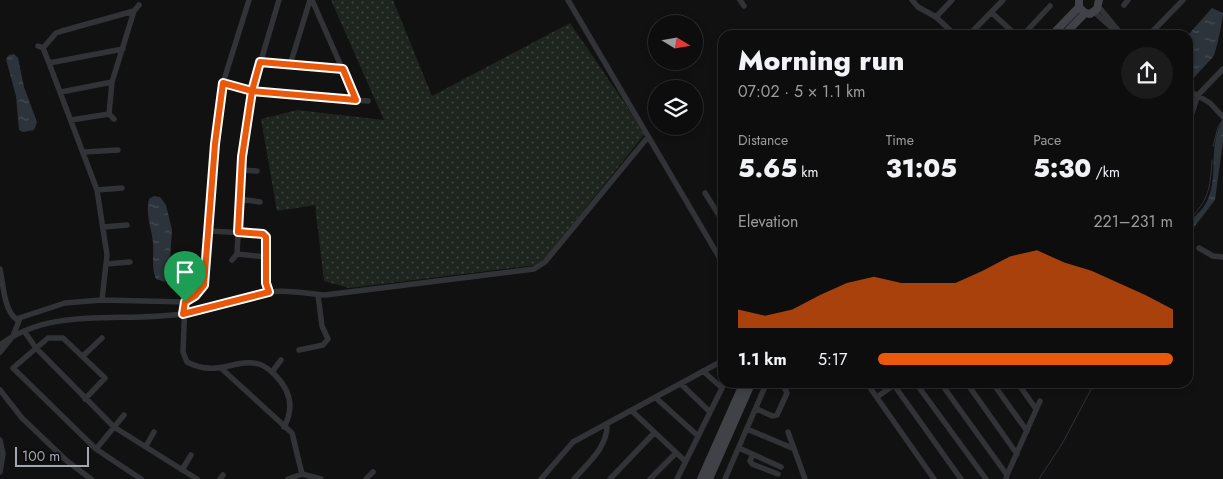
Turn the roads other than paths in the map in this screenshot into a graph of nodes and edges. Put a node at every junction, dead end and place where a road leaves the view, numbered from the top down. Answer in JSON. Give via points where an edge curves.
{"nodes":[{"id":1,"x":248,"y":0,"type":"edge"},
{"id":2,"x":279,"y":0,"type":"edge"},
{"id":3,"x":311,"y":0,"type":"edge"},
{"id":4,"x":740,"y":0,"type":"edge"},
{"id":5,"x":912,"y":0,"type":"edge"},
{"id":6,"x":952,"y":0,"type":"edge"},
{"id":7,"x":1004,"y":0,"type":"edge"},
{"id":8,"x":1128,"y":0,"type":"edge"},
{"id":9,"x":1183,"y":0,"type":"edge"},
{"id":10,"x":570,"y":1,"type":"edge"},
{"id":11,"x":1080,"y":4,"type":"edge"},
{"id":12,"x":140,"y":5,"type":"dead end"},
{"id":13,"x":1124,"y":5,"type":"dead end"},
{"id":14,"x":744,"y":6,"type":"dead end"},
{"id":15,"x":1050,"y":6,"type":"dead end"},
{"id":16,"x":1097,"y":6,"type":"edge"},
{"id":17,"x":134,"y":11,"type":"junction"},
{"id":18,"x":992,"y":13,"type":"junction"},
{"id":19,"x":936,"y":17,"type":"junction"},
{"id":20,"x":950,"y":30,"type":"edge"},
{"id":21,"x":974,"y":30,"type":"edge"},
{"id":22,"x":1011,"y":30,"type":"edge"},
{"id":23,"x":1028,"y":30,"type":"edge"},
{"id":24,"x":1057,"y":30,"type":"edge"},
{"id":25,"x":1067,"y":30,"type":"edge"},
{"id":26,"x":1117,"y":30,"type":"edge"},
{"id":27,"x":1155,"y":30,"type":"edge"},
{"id":28,"x":123,"y":49,"type":"junction"},
{"id":29,"x":260,"y":62,"type":"junction"},
{"id":30,"x":50,"y":63,"type":"junction"},
{"id":31,"x":290,"y":65,"type":"junction"},
{"id":32,"x":343,"y":69,"type":"junction"},
{"id":33,"x":1223,"y":69,"type":"edge"},
{"id":34,"x":112,"y":82,"type":"junction"},
{"id":35,"x":223,"y":83,"type":"junction"},
{"id":36,"x":252,"y":91,"type":"junction"},
{"id":37,"x":61,"y":92,"type":"junction"},
{"id":38,"x":1193,"y":92,"type":"edge"},
{"id":39,"x":1198,"y":95,"type":"junction"},
{"id":40,"x":356,"y":100,"type":"junction"},
{"id":41,"x":368,"y":101,"type":"dead end"},
{"id":42,"x":1193,"y":110,"type":"edge"},
{"id":43,"x":109,"y":114,"type":"junction"},
{"id":44,"x":1222,"y":115,"type":"edge"},
{"id":45,"x":114,"y":118,"type":"dead end"},
{"id":46,"x":71,"y":120,"type":"junction"},
{"id":47,"x":648,"y":137,"type":"junction"},
{"id":48,"x":118,"y":150,"type":"dead end"},
{"id":49,"x":84,"y":152,"type":"junction"},
{"id":50,"x":242,"y":170,"type":"junction"},
{"id":51,"x":257,"y":171,"type":"dead end"},
{"id":52,"x":122,"y":188,"type":"dead end"},
{"id":53,"x":97,"y":190,"type":"junction"},
{"id":54,"x":705,"y":193,"type":"dead end"},
{"id":55,"x":240,"y":199,"type":"junction"},
{"id":56,"x":260,"y":202,"type":"dead end"},
{"id":57,"x":718,"y":214,"type":"edge"},
{"id":58,"x":128,"y":225,"type":"dead end"},
{"id":59,"x":103,"y":227,"type":"junction"},
{"id":60,"x":209,"y":231,"type":"junction"},
{"id":61,"x":238,"y":232,"type":"junction"},
{"id":62,"x":1199,"y":248,"type":"dead end"},
{"id":63,"x":238,"y":254,"type":"junction"},
{"id":64,"x":718,"y":255,"type":"edge"},
{"id":65,"x":267,"y":257,"type":"junction"},
{"id":66,"x":1223,"y":257,"type":"edge"},
{"id":67,"x":232,"y":260,"type":"dead end"},
{"id":68,"x":130,"y":262,"type":"dead end"},
{"id":69,"x":106,"y":264,"type":"junction"},
{"id":70,"x":0,"y":269,"type":"edge"},
{"id":71,"x":269,"y":292,"type":"junction"},
{"id":72,"x":318,"y":295,"type":"junction"},
{"id":73,"x":102,"y":300,"type":"junction"},
{"id":74,"x":185,"y":302,"type":"junction"},
{"id":75,"x":183,"y":314,"type":"junction"},
{"id":76,"x":20,"y":318,"type":"junction"},
{"id":77,"x":24,"y":331,"type":"junction"},
{"id":78,"x":13,"y":336,"type":"junction"},
{"id":79,"x":102,"y":338,"type":"dead end"},
{"id":80,"x":0,"y":345,"type":"edge"},
{"id":81,"x":36,"y":348,"type":"junction"},
{"id":82,"x":299,"y":350,"type":"dead end"},
{"id":83,"x":0,"y":352,"type":"edge"},
{"id":84,"x":84,"y":355,"type":"junction"},
{"id":85,"x":281,"y":360,"type":"dead end"},
{"id":86,"x":718,"y":363,"type":"edge"},
{"id":87,"x":222,"y":369,"type":"junction"},
{"id":88,"x":703,"y":371,"type":"junction"},
{"id":89,"x":272,"y":372,"type":"junction"},
{"id":90,"x":718,"y":382,"type":"edge"},
{"id":91,"x":681,"y":384,"type":"junction"},
{"id":92,"x":722,"y":388,"type":"edge"},
{"id":93,"x":741,"y":388,"type":"edge"},
{"id":94,"x":749,"y":388,"type":"edge"},
{"id":95,"x":765,"y":388,"type":"edge"},
{"id":96,"x":785,"y":388,"type":"edge"},
{"id":97,"x":870,"y":388,"type":"edge"},
{"id":98,"x":890,"y":388,"type":"edge"},
{"id":99,"x":899,"y":388,"type":"edge"},
{"id":100,"x":919,"y":388,"type":"edge"},
{"id":101,"x":944,"y":388,"type":"edge"},
{"id":102,"x":970,"y":388,"type":"edge"},
{"id":103,"x":996,"y":388,"type":"edge"},
{"id":104,"x":1021,"y":388,"type":"edge"},
{"id":105,"x":0,"y":390,"type":"edge"},
{"id":106,"x":877,"y":397,"type":"junction"},
{"id":107,"x":656,"y":398,"type":"junction"},
{"id":108,"x":85,"y":399,"type":"junction"},
{"id":109,"x":1040,"y":401,"type":"dead end"},
{"id":110,"x":756,"y":409,"type":"junction"},
{"id":111,"x":1036,"y":409,"type":"junction"},
{"id":112,"x":632,"y":412,"type":"junction"},
{"id":113,"x":710,"y":412,"type":"junction"},
{"id":114,"x":124,"y":415,"type":"dead end"},
{"id":115,"x":607,"y":424,"type":"junction"},
{"id":116,"x":114,"y":427,"type":"junction"},
{"id":117,"x":284,"y":427,"type":"junction"},
{"id":118,"x":747,"y":429,"type":"junction"},
{"id":119,"x":1027,"y":431,"type":"junction"},
{"id":120,"x":154,"y":432,"type":"dead end"},
{"id":121,"x":788,"y":432,"type":"dead end"},
{"id":122,"x":654,"y":433,"type":"junction"},
{"id":123,"x":698,"y":436,"type":"junction"},
{"id":124,"x":0,"y":440,"type":"edge"},
{"id":125,"x":146,"y":446,"type":"junction"},
{"id":126,"x":739,"y":448,"type":"junction"},
{"id":127,"x":792,"y":448,"type":"junction"},
{"id":128,"x":96,"y":449,"type":"junction"},
{"id":129,"x":674,"y":454,"type":"junction"},
{"id":130,"x":753,"y":454,"type":"junction"},
{"id":131,"x":1017,"y":454,"type":"junction"},
{"id":132,"x":191,"y":455,"type":"dead end"},
{"id":133,"x":684,"y":460,"type":"junction"},
{"id":134,"x":182,"y":470,"type":"junction"},
{"id":135,"x":0,"y":472,"type":"edge"},
{"id":136,"x":373,"y":472,"type":"dead end"},
{"id":137,"x":802,"y":472,"type":"junction"},
{"id":138,"x":302,"y":474,"type":"junction"},
{"id":139,"x":1006,"y":477,"type":"edge"},
{"id":140,"x":91,"y":479,"type":"edge"},
{"id":141,"x":141,"y":479,"type":"edge"},
{"id":142,"x":197,"y":479,"type":"edge"},
{"id":143,"x":288,"y":479,"type":"edge"},
{"id":144,"x":321,"y":479,"type":"edge"},
{"id":145,"x":366,"y":479,"type":"edge"},
{"id":146,"x":541,"y":479,"type":"edge"},
{"id":147,"x":574,"y":479,"type":"edge"},
{"id":148,"x":610,"y":479,"type":"edge"},
{"id":149,"x":650,"y":479,"type":"edge"},
{"id":150,"x":677,"y":479,"type":"edge"},
{"id":151,"x":701,"y":479,"type":"edge"},
{"id":152,"x":709,"y":479,"type":"edge"},
{"id":153,"x":725,"y":479,"type":"edge"},
{"id":154,"x":799,"y":479,"type":"edge"},
{"id":155,"x":806,"y":479,"type":"edge"},
{"id":156,"x":934,"y":479,"type":"edge"},
{"id":157,"x":961,"y":479,"type":"edge"},
{"id":158,"x":986,"y":479,"type":"edge"}],
"edges":[{"from":1,"to":35,"type":"street"},
{"from":2,"to":29,"type":"street"},
{"from":3,"to":31,"type":"street"},
{"from":3,"to":32,"type":"street"},
{"from":4,"to":14,"type":"street"},
{"from":5,"to":19,"type":"street"},
{"from":6,"to":19,"type":"street"},
{"from":7,"to":18,"type":"street"},
{"from":8,"to":13,"type":"street"},
{"from":9,"to":27,"type":"street"},
{"from":10,"to":47,"type":"street"},
{"from":11,"to":16,"type":"street"},
{"from":11,"to":24,"type":"street"},
{"from":11,"to":25,"type":"street"},
{"from":12,"to":17,"type":"street"},
{"from":15,"to":23,"type":"street"},
{"from":16,"to":26,"type":"street"},
{"from":17,"to":28,"type":"street"},
{"from":17,"to":30,"type":"street","via":[[56,33],[41,47]]},
{"from":18,"to":21,"type":"street"},
{"from":18,"to":22,"type":"street"},
{"from":19,"to":20,"type":"street"},
{"from":28,"to":30,"type":"street"},
{"from":28,"to":34,"type":"street"},
{"from":29,"to":31,"type":"street"},
{"from":29,"to":36,"type":"street"},
{"from":30,"to":37,"type":"street"},
{"from":31,"to":32,"type":"street"},
{"from":32,"to":40,"type":"street"},
{"from":33,"to":39,"type":"street"},
{"from":34,"to":37,"type":"street"},
{"from":34,"to":43,"type":"street"},
{"from":35,"to":36,"type":"street"},
{"from":35,"to":60,"type":"street"},
{"from":36,"to":40,"type":"street"},
{"from":36,"to":50,"type":"street"},
{"from":37,"to":46,"type":"street"},
{"from":38,"to":39,"type":"street"},
{"from":39,"to":42,"type":"street"},
{"from":39,"to":44,"type":"street"},
{"from":40,"to":41,"type":"street"},
{"from":43,"to":45,"type":"street"},
{"from":43,"to":46,"type":"street"},
{"from":46,"to":49,"type":"street"},
{"from":47,"to":64,"type":"street"},
{"from":47,"to":72,"type":"street","via":[[545,262],[534,269]]},
{"from":48,"to":49,"type":"street"},
{"from":49,"to":53,"type":"street"},
{"from":50,"to":51,"type":"street"},
{"from":50,"to":55,"type":"street"},
{"from":52,"to":53,"type":"street"},
{"from":53,"to":59,"type":"street"},
{"from":54,"to":57,"type":"street"},
{"from":55,"to":56,"type":"street"},
{"from":55,"to":61,"type":"street"},
{"from":58,"to":59,"type":"street"},
{"from":59,"to":69,"type":"street"},
{"from":60,"to":61,"type":"street"},
{"from":60,"to":74,"type":"street","via":[[204,285]]},
{"from":61,"to":63,"type":"street"},
{"from":61,"to":65,"type":"street","via":[[263,234]]},
{"from":62,"to":66,"type":"street","via":[[1212,256]]},
{"from":63,"to":65,"type":"street"},
{"from":63,"to":67,"type":"street"},
{"from":65,"to":71,"type":"street"},
{"from":68,"to":69,"type":"street"},
{"from":69,"to":73,"type":"street"},
{"from":70,"to":76,"type":"street","via":[[12,315]]},
{"from":71,"to":72,"type":"street"},
{"from":71,"to":75,"type":"street"},
{"from":72,"to":82,"type":"street","via":[[322,326],[328,339],[323,345]]},
{"from":73,"to":74,"type":"street"},
{"from":73,"to":76,"type":"street","via":[[64,303]]},
{"from":74,"to":75,"type":"street"},
{"from":75,"to":77,"type":"street","via":[[67,320]]},
{"from":75,"to":87,"type":"street","via":[[183,352],[188,362]]},
{"from":76,"to":78,"type":"street"},
{"from":77,"to":78,"type":"street"},
{"from":77,"to":81,"type":"street"},
{"from":78,"to":80,"type":"street"},
{"from":78,"to":83,"type":"street"},
{"from":79,"to":84,"type":"street"},
{"from":81,"to":84,"type":"street","via":[[48,338],[58,337],[68,340]]},
{"from":81,"to":108,"type":"street"},
{"from":81,"to":128,"type":"street","via":[[13,368],[14,371]]},
{"from":84,"to":108,"type":"street","via":[[106,378]]},
{"from":85,"to":89,"type":"street"},
{"from":86,"to":88,"type":"street"},
{"from":87,"to":89,"type":"street","via":[[260,364]]},
{"from":87,"to":117,"type":"street"},
{"from":88,"to":90,"type":"street"},
{"from":88,"to":91,"type":"street"},
{"from":89,"to":117,"type":"street","via":[[290,396],[291,406]]},
{"from":91,"to":107,"type":"street"},
{"from":91,"to":113,"type":"street"},
{"from":92,"to":113,"type":"street"},
{"from":93,"to":151,"type":"street"},
{"from":94,"to":152,"type":"street"},
{"from":95,"to":110,"type":"street"},
{"from":96,"to":110,"type":"street","via":[[787,393],[778,414],[772,416]]},
{"from":97,"to":106,"type":"street"},
{"from":98,"to":106,"type":"street"},
{"from":99,"to":157,"type":"street"},
{"from":100,"to":158,"type":"street"},
{"from":101,"to":139,"type":"street"},
{"from":102,"to":131,"type":"street"},
{"from":103,"to":119,"type":"street"},
{"from":104,"to":111,"type":"street"},
{"from":105,"to":140,"type":"street","via":[[22,418]]},
{"from":106,"to":156,"type":"street"},
{"from":107,"to":112,"type":"street"},
{"from":107,"to":123,"type":"street"},
{"from":108,"to":116,"type":"street"},
{"from":109,"to":111,"type":"street"},
{"from":110,"to":118,"type":"street"},
{"from":111,"to":119,"type":"street"},
{"from":112,"to":115,"type":"street"},
{"from":112,"to":122,"type":"street"},
{"from":113,"to":123,"type":"street"},
{"from":114,"to":116,"type":"street"},
{"from":115,"to":146,"type":"street","via":[[573,442]]},
{"from":115,"to":147,"type":"street","via":[[608,434],[603,443]]},
{"from":116,"to":125,"type":"street"},
{"from":116,"to":128,"type":"street"},
{"from":117,"to":138,"type":"street","via":[[292,434]]},
{"from":118,"to":126,"type":"street"},
{"from":118,"to":127,"type":"street"},
{"from":119,"to":131,"type":"street"},
{"from":120,"to":125,"type":"street"},
{"from":121,"to":127,"type":"street"},
{"from":122,"to":129,"type":"street"},
{"from":122,"to":148,"type":"street"},
{"from":123,"to":133,"type":"street"},
{"from":124,"to":135,"type":"street","via":[[3,454]]},
{"from":125,"to":134,"type":"street"},
{"from":126,"to":130,"type":"street"},
{"from":126,"to":153,"type":"street"},
{"from":127,"to":137,"type":"street"},
{"from":128,"to":141,"type":"street"},
{"from":129,"to":133,"type":"street"},
{"from":129,"to":149,"type":"street"},
{"from":130,"to":130,"type":"street","via":[[752,464],[777,475],[782,465]]},
{"from":131,"to":139,"type":"street"},
{"from":132,"to":134,"type":"street"},
{"from":133,"to":150,"type":"street"},
{"from":134,"to":142,"type":"street"},
{"from":136,"to":145,"type":"street"},
{"from":137,"to":154,"type":"street"},
{"from":137,"to":155,"type":"street"},
{"from":138,"to":143,"type":"street"},
{"from":138,"to":144,"type":"street"}]}
